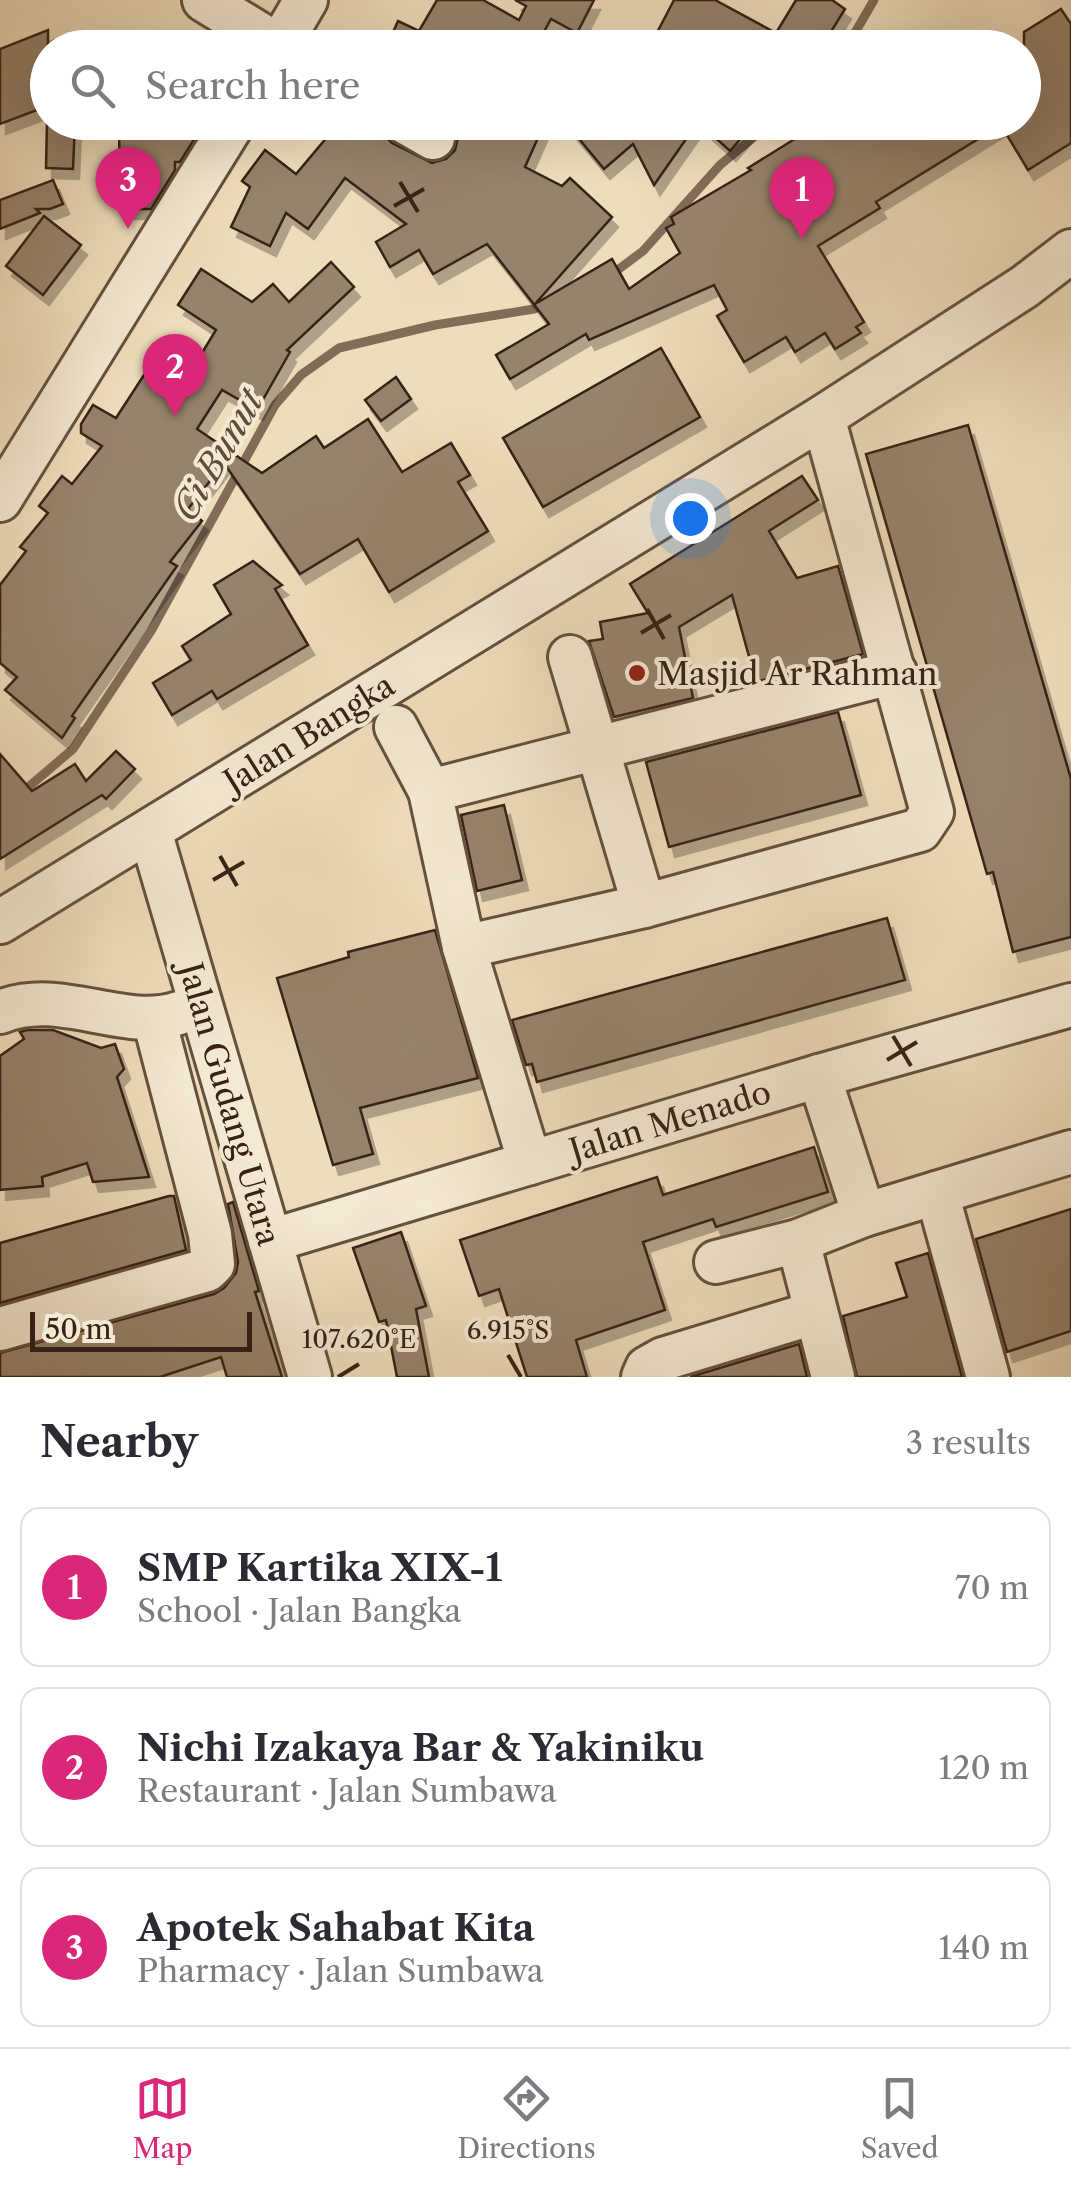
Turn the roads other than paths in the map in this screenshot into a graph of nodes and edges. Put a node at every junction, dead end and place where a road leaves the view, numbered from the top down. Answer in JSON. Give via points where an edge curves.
{"nodes":[{"id":1,"x":204,"y":0,"type":"edge"},
{"id":2,"x":306,"y":0,"type":"edge"},
{"id":3,"x":253,"y":30,"type":"edge"},
{"id":4,"x":289,"y":30,"type":"edge"},
{"id":5,"x":223,"y":140,"type":"edge"},
{"id":6,"x":1071,"y":251,"type":"edge"},
{"id":7,"x":823,"y":417,"type":"junction"},
{"id":8,"x":0,"y":500,"type":"edge"},
{"id":9,"x":570,"y":656,"type":"dead end"},
{"id":10,"x":896,"y":672,"type":"junction"},
{"id":11,"x":396,"y":727,"type":"dead end"},
{"id":12,"x":596,"y":749,"type":"junction"},
{"id":13,"x":430,"y":791,"type":"junction"},
{"id":14,"x":150,"y":832,"type":"junction"},
{"id":15,"x":644,"y":906,"type":"junction"},
{"id":16,"x":0,"y":922,"type":"edge"},
{"id":17,"x":464,"y":947,"type":"junction"},
{"id":18,"x":198,"y":996,"type":"junction"},
{"id":19,"x":6,"y":998,"type":"edge"},
{"id":20,"x":154,"y":1019,"type":"junction"},
{"id":21,"x":1067,"y":1019,"type":"edge"},
{"id":22,"x":818,"y":1076,"type":"junction"},
{"id":23,"x":1071,"y":1152,"type":"edge"},
{"id":24,"x":530,"y":1163,"type":"junction"},
{"id":25,"x":937,"y":1192,"type":"junction"},
{"id":26,"x":864,"y":1215,"type":"junction"},
{"id":27,"x":270,"y":1241,"type":"junction"},
{"id":28,"x":798,"y":1241,"type":"junction"},
{"id":29,"x":716,"y":1262,"type":"dead end"},
{"id":30,"x":814,"y":1313,"type":"junction"},
{"id":31,"x":0,"y":1329,"type":"edge"},
{"id":32,"x":310,"y":1377,"type":"edge"},
{"id":33,"x":643,"y":1377,"type":"edge"},
{"id":34,"x":833,"y":1377,"type":"edge"},
{"id":35,"x":988,"y":1377,"type":"edge"}],
"edges":[{"from":1,"to":3,"type":"street"},
{"from":2,"to":4,"type":"street"},
{"from":5,"to":8,"type":"street"},
{"from":6,"to":7,"type":"street","name":"Jalan Bangka"},
{"from":7,"to":10,"type":"street"},
{"from":7,"to":14,"type":"street","name":"Jalan Bangka"},
{"from":9,"to":12,"type":"street"},
{"from":10,"to":12,"type":"street"},
{"from":10,"to":15,"type":"street","via":[[932,812],[928,824]]},
{"from":11,"to":13,"type":"street"},
{"from":12,"to":13,"type":"street"},
{"from":12,"to":15,"type":"street"},
{"from":13,"to":17,"type":"street"},
{"from":14,"to":16,"type":"street","name":"Jalan Bangka"},
{"from":14,"to":18,"type":"street","name":"Jalan Gudang Utara"},
{"from":15,"to":17,"type":"street"},
{"from":17,"to":24,"type":"street"},
{"from":18,"to":20,"type":"street","via":[[178,1014]]},
{"from":18,"to":27,"type":"street","name":"Jalan Gudang Utara"},
{"from":19,"to":20,"type":"street"},
{"from":20,"to":31,"type":"street","via":[[213,1264]]},
{"from":21,"to":22,"type":"street","name":"Jalan Menado"},
{"from":22,"to":24,"type":"street","name":"Jalan Menado"},
{"from":22,"to":26,"type":"street"},
{"from":23,"to":25,"type":"street"},
{"from":24,"to":27,"type":"street","name":"Jalan Menado"},
{"from":25,"to":26,"type":"street"},
{"from":25,"to":35,"type":"street"},
{"from":26,"to":28,"type":"street"},
{"from":27,"to":32,"type":"street","name":"Jalan Gudang Utara"},
{"from":28,"to":29,"type":"street"},
{"from":28,"to":30,"type":"street"},
{"from":30,"to":33,"type":"street","via":[[663,1359]]},
{"from":30,"to":34,"type":"street"}]}
